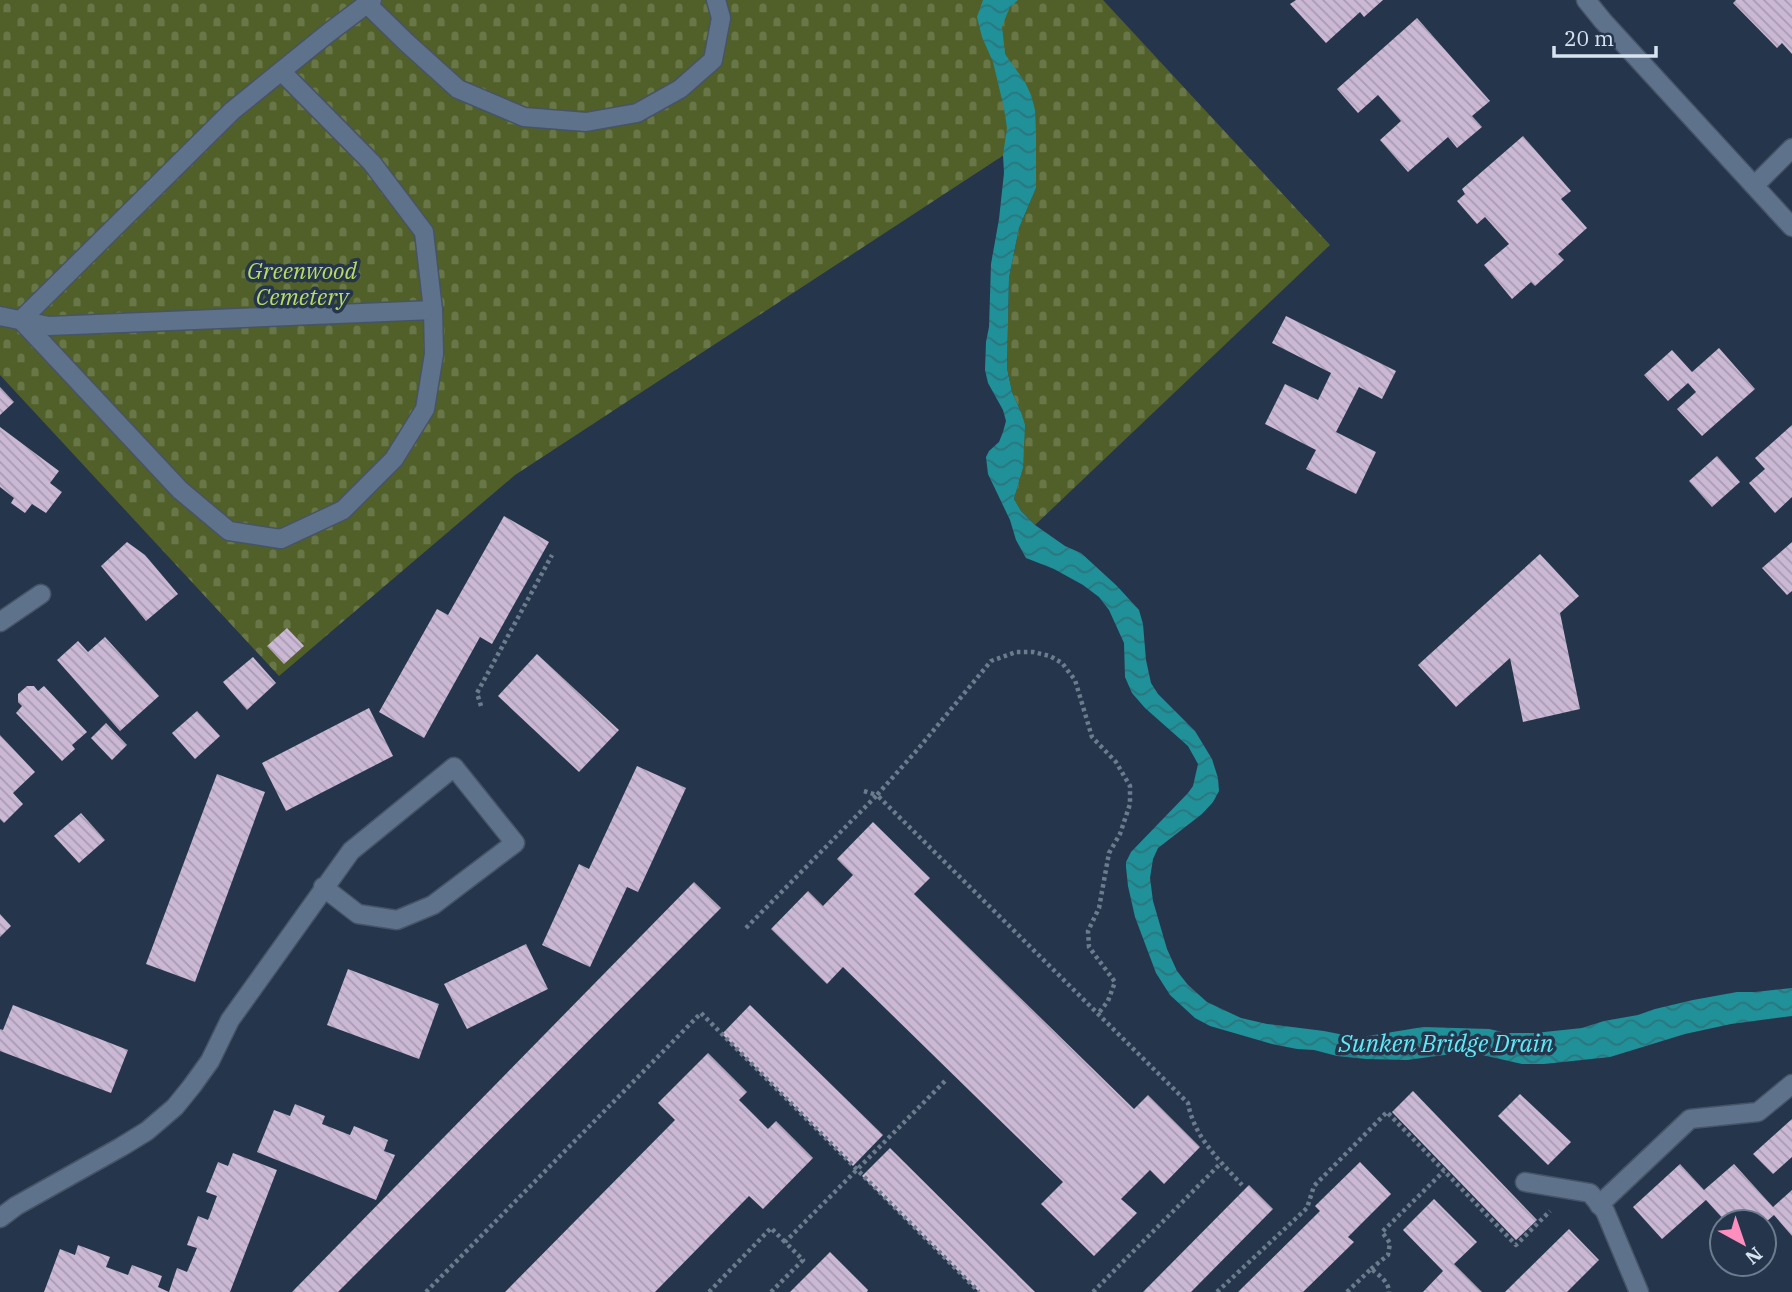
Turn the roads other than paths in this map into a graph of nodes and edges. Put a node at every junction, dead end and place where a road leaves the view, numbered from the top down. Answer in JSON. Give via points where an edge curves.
{"nodes":[{"id":1,"x":716,"y":0,"type":"edge"},
{"id":2,"x":1586,"y":0,"type":"edge"},
{"id":3,"x":370,"y":2,"type":"edge"},
{"id":4,"x":281,"y":71,"type":"junction"},
{"id":5,"x":1792,"y":148,"type":"edge"},
{"id":6,"x":1755,"y":185,"type":"junction"},
{"id":7,"x":1792,"y":227,"type":"edge"},
{"id":8,"x":433,"y":310,"type":"junction"},
{"id":9,"x":0,"y":316,"type":"edge"},
{"id":10,"x":21,"y":320,"type":"junction"},
{"id":11,"x":41,"y":594,"type":"dead end"},
{"id":12,"x":0,"y":622,"type":"edge"},
{"id":13,"x":323,"y":887,"type":"junction"},
{"id":14,"x":1792,"y":1084,"type":"edge"},
{"id":15,"x":1525,"y":1182,"type":"dead end"},
{"id":16,"x":1600,"y":1205,"type":"junction"},
{"id":17,"x":0,"y":1218,"type":"edge"},
{"id":18,"x":1639,"y":1292,"type":"edge"}],
"edges":[{"from":1,"to":3,"type":"street","via":[[722,18],[713,60],[680,89],[637,113],[586,122],[524,117],[458,89]]},
{"from":2,"to":6,"type":"street"},
{"from":3,"to":4,"type":"street"},
{"from":4,"to":8,"type":"street","via":[[372,163],[424,232]]},
{"from":4,"to":10,"type":"street","via":[[232,111]]},
{"from":5,"to":6,"type":"street"},
{"from":6,"to":7,"type":"street"},
{"from":8,"to":10,"type":"street","via":[[49,326]]},
{"from":8,"to":10,"type":"street","via":[[434,354],[425,409],[394,459],[344,510],[281,539],[229,531],[180,490]]},
{"from":9,"to":10,"type":"street"},
{"from":11,"to":12,"type":"street"},
{"from":13,"to":13,"type":"street","via":[[359,914],[397,920],[433,905],[515,843],[454,767],[351,851]]},
{"from":13,"to":17,"type":"street","via":[[230,1020],[210,1061],[174,1107],[147,1131]]},
{"from":14,"to":16,"type":"street","via":[[1758,1112],[1690,1119]]},
{"from":15,"to":16,"type":"street","via":[[1590,1193]]},
{"from":16,"to":18,"type":"street"}]}
